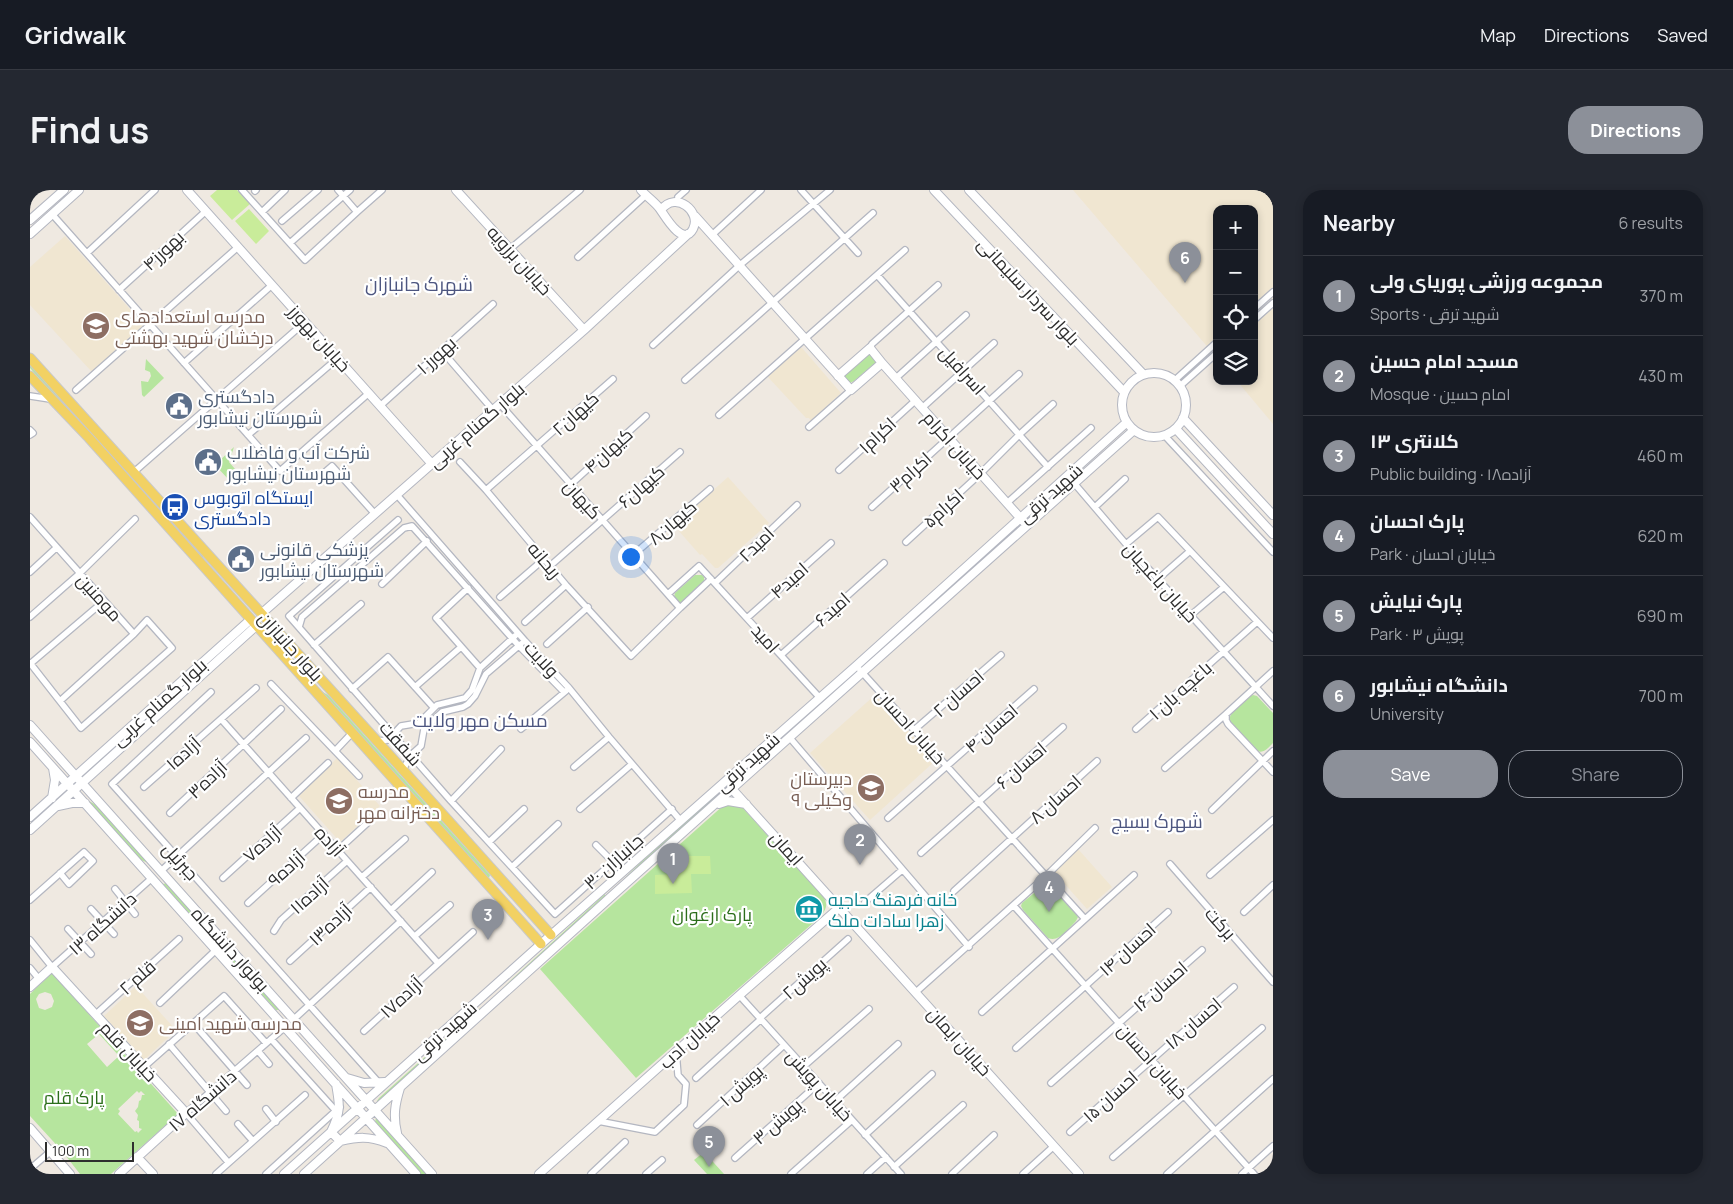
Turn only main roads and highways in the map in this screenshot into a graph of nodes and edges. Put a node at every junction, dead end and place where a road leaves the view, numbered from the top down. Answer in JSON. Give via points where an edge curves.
{"nodes":[{"id":1,"x":64,"y":190,"type":"edge"},
{"id":2,"x":79,"y":190,"type":"edge"},
{"id":3,"x":187,"y":190,"type":"edge"},
{"id":4,"x":456,"y":190,"type":"edge"},
{"id":5,"x":934,"y":190,"type":"edge"},
{"id":6,"x":969,"y":190,"type":"edge"},
{"id":7,"x":644,"y":193,"type":"edge"},
{"id":8,"x":661,"y":210,"type":"junction"},
{"id":9,"x":695,"y":216,"type":"junction"},
{"id":10,"x":30,"y":220,"type":"edge"},
{"id":11,"x":690,"y":233,"type":"junction"},
{"id":12,"x":30,"y":234,"type":"edge"},
{"id":13,"x":712,"y":235,"type":"junction"},
{"id":14,"x":584,"y":330,"type":"junction"},
{"id":15,"x":30,"y":358,"type":"edge"},
{"id":16,"x":882,"y":363,"type":"junction"},
{"id":17,"x":1143,"y":374,"type":"junction"},
{"id":18,"x":30,"y":376,"type":"edge"},
{"id":19,"x":838,"y":376,"type":"junction"},
{"id":20,"x":1124,"y":392,"type":"junction"},
{"id":21,"x":1183,"y":418,"type":"junction"},
{"id":22,"x":1126,"y":423,"type":"junction"},
{"id":23,"x":1176,"y":429,"type":"junction"},
{"id":24,"x":1134,"y":430,"type":"junction"},
{"id":25,"x":432,"y":464,"type":"junction"},
{"id":26,"x":1273,"y":515,"type":"edge"},
{"id":27,"x":1021,"y":518,"type":"junction"},
{"id":28,"x":1028,"y":526,"type":"junction"},
{"id":29,"x":1273,"y":534,"type":"edge"},
{"id":30,"x":211,"y":559,"type":"junction"},
{"id":31,"x":203,"y":567,"type":"junction"},
{"id":32,"x":261,"y":614,"type":"junction"},
{"id":33,"x":253,"y":623,"type":"junction"},
{"id":34,"x":246,"y":630,"type":"junction"},
{"id":35,"x":316,"y":674,"type":"junction"},
{"id":36,"x":306,"y":682,"type":"junction"},
{"id":37,"x":30,"y":725,"type":"edge"},
{"id":38,"x":30,"y":742,"type":"edge"},
{"id":39,"x":53,"y":768,"type":"junction"},
{"id":40,"x":76,"y":776,"type":"junction"},
{"id":41,"x":82,"y":782,"type":"junction"},
{"id":42,"x":67,"y":784,"type":"junction"},
{"id":43,"x":733,"y":790,"type":"junction"},
{"id":44,"x":73,"y":791,"type":"junction"},
{"id":45,"x":52,"y":798,"type":"junction"},
{"id":46,"x":85,"y":804,"type":"junction"},
{"id":47,"x":748,"y":804,"type":"junction"},
{"id":48,"x":715,"y":805,"type":"junction"},
{"id":49,"x":56,"y":806,"type":"junction"},
{"id":50,"x":30,"y":817,"type":"edge"},
{"id":51,"x":30,"y":830,"type":"edge"},
{"id":52,"x":498,"y":878,"type":"junction"},
{"id":53,"x":489,"y":885,"type":"junction"},
{"id":54,"x":607,"y":886,"type":"junction"},
{"id":55,"x":614,"y":894,"type":"junction"},
{"id":56,"x":840,"y":907,"type":"junction"},
{"id":57,"x":550,"y":936,"type":"junction"},
{"id":58,"x":541,"y":944,"type":"junction"},
{"id":59,"x":30,"y":987,"type":"edge"},
{"id":60,"x":482,"y":996,"type":"junction"},
{"id":61,"x":491,"y":1006,"type":"junction"},
{"id":62,"x":346,"y":1078,"type":"junction"},
{"id":63,"x":383,"y":1083,"type":"junction"},
{"id":64,"x":336,"y":1084,"type":"junction"},
{"id":65,"x":401,"y":1085,"type":"junction"},
{"id":66,"x":366,"y":1100,"type":"junction"},
{"id":67,"x":358,"y":1108,"type":"junction"},
{"id":68,"x":375,"y":1109,"type":"junction"},
{"id":69,"x":186,"y":1113,"type":"joint"},
{"id":70,"x":366,"y":1117,"type":"junction"},
{"id":71,"x":30,"y":1128,"type":"edge"},
{"id":72,"x":331,"y":1132,"type":"junction"},
{"id":73,"x":398,"y":1135,"type":"junction"},
{"id":74,"x":340,"y":1141,"type":"junction"},
{"id":75,"x":389,"y":1143,"type":"junction"},
{"id":76,"x":138,"y":1157,"type":"junction"},
{"id":77,"x":306,"y":1173,"type":"edge"},
{"id":78,"x":70,"y":1174,"type":"edge"},
{"id":79,"x":119,"y":1174,"type":"edge"},
{"id":80,"x":153,"y":1174,"type":"edge"},
{"id":81,"x":284,"y":1174,"type":"edge"},
{"id":82,"x":416,"y":1174,"type":"edge"},
{"id":83,"x":432,"y":1174,"type":"edge"},
{"id":84,"x":539,"y":1174,"type":"edge"},
{"id":85,"x":1079,"y":1174,"type":"edge"}],
"edges":[{"from":1,"to":10,"type":"main road"},
{"from":2,"to":12,"type":"main road"},
{"from":3,"to":25,"type":"main road","name":"خیابان بهورز"},
{"from":4,"to":14,"type":"main road","name":"خیابان برزویه"},
{"from":5,"to":20,"type":"main road","name":"بلوار سردار سلیمانی"},
{"from":6,"to":17,"type":"main road","name":"بلوار سردار سلیمانی"},
{"from":7,"to":8,"type":"main road"},
{"from":8,"to":9,"type":"main road","via":[[667,201],[678,197]]},
{"from":8,"to":11,"type":"main road","via":[[677,231]]},
{"from":9,"to":11,"type":"main road"},
{"from":9,"to":13,"type":"main road"},
{"from":11,"to":13,"type":"main road","via":[[703,231]]},
{"from":11,"to":14,"type":"main road","name":"بلوار گمنام غربی"},
{"from":13,"to":19,"type":"main road"},
{"from":14,"to":25,"type":"main road","name":"بلوار گمنام غربی"},
{"from":15,"to":30,"type":"main road","name":"بلوار جانبازان"},
{"from":16,"to":19,"type":"main road","via":[[851,390]]},
{"from":16,"to":19,"type":"main road","name":"خیابان اکرام","via":[[870,348]]},
{"from":16,"to":27,"type":"main road","name":"خیابان اکرام"},
{"from":17,"to":20,"type":"main road"},
{"from":17,"to":21,"type":"main road","via":[[1160,373],[1177,383],[1186,402]]},
{"from":18,"to":31,"type":"main road","name":"بلوار جانبازان"},
{"from":20,"to":22,"type":"main road","via":[[1122,413]]},
{"from":21,"to":23,"type":"main road"},
{"from":21,"to":26,"type":"main road"},
{"from":22,"to":24,"type":"main road"},
{"from":22,"to":27,"type":"main road","name":"شهید ترقی"},
{"from":23,"to":24,"type":"main road","via":[[1154,438]]},
{"from":23,"to":29,"type":"main road"},
{"from":24,"to":28,"type":"main road","name":"شهید ترقی"},
{"from":25,"to":32,"type":"main road","name":"بلوار گمنام غربی"},
{"from":27,"to":28,"type":"main road","name":"خیابان اکرام"},
{"from":27,"to":54,"type":"main road","name":"شهید ترقی"},
{"from":28,"to":43,"type":"main road","name":"شهید ترقی"},
{"from":30,"to":31,"type":"main road","via":[[203,562]]},
{"from":30,"to":32,"type":"main road","name":"بلوار جانبازان"},
{"from":31,"to":33,"type":"main road","name":"بلوار جانبازان"},
{"from":32,"to":35,"type":"main road","name":"بلوار جانبازان"},
{"from":33,"to":34,"type":"main road","name":"بلوار گمنام غربی"},
{"from":33,"to":36,"type":"main road","name":"بلوار جانبازان"},
{"from":34,"to":40,"type":"main road","name":"بلوار گمنام غربی"},
{"from":34,"to":41,"type":"main road","name":"بلوار گمنام غربی"},
{"from":35,"to":36,"type":"main road"},
{"from":35,"to":52,"type":"main road","name":"بلوار جانبازان"},
{"from":36,"to":53,"type":"main road","name":"بلوار جانبازان"},
{"from":37,"to":40,"type":"main road","name":"بولوار دانشگاه"},
{"from":38,"to":39,"type":"main road","name":"بولوار دانشگاه"},
{"from":39,"to":42,"type":"main road","name":"بولوار دانشگاه"},
{"from":39,"to":45,"type":"main road"},
{"from":40,"to":41,"type":"main road","name":"بولوار دانشگاه"},
{"from":40,"to":42,"type":"main road","name":"بلوار گمنام غربی"},
{"from":41,"to":44,"type":"main road","name":"بلوار گمنام غربی"},
{"from":41,"to":62,"type":"main road","name":"بولوار دانشگاه"},
{"from":42,"to":44,"type":"main road","name":"بولوار دانشگاه"},
{"from":42,"to":45,"type":"main road","name":"بلوار گمنام غربی"},
{"from":43,"to":47,"type":"main road","name":"ایمان"},
{"from":43,"to":48,"type":"main road","name":"شهید ترقی"},
{"from":44,"to":46,"type":"main road","name":"بولوار دانشگاه"},
{"from":44,"to":49,"type":"main road","name":"بلوار گمنام غربی"},
{"from":45,"to":50,"type":"main road","name":"بلوار گمنام غربی"},
{"from":46,"to":49,"type":"main road"},
{"from":46,"to":64,"type":"main road","name":"بولوار دانشگاه"},
{"from":47,"to":48,"type":"main road","via":[[728,801]]},
{"from":47,"to":56,"type":"main road","name":"ایمان"},
{"from":48,"to":55,"type":"main road","name":"شهید ترقی"},
{"from":49,"to":51,"type":"main road","name":"بلوار گمنام غربی"},
{"from":52,"to":53,"type":"main road"},
{"from":52,"to":57,"type":"main road","name":"بلوار جانبازان"},
{"from":53,"to":58,"type":"main road","name":"بلوار جانبازان"},
{"from":54,"to":55,"type":"main road"},
{"from":54,"to":57,"type":"main road","name":"شهید ترقی"},
{"from":55,"to":61,"type":"main road","name":"شهید ترقی"},
{"from":56,"to":84,"type":"main road","name":"خیابان ادب"},
{"from":56,"to":85,"type":"main road","name":"خیابان ایمان"},
{"from":57,"to":58,"type":"main road","name":"شهید ترقی"},
{"from":58,"to":60,"type":"main road","name":"شهید ترقی"},
{"from":59,"to":69,"type":"main road","name":"خیابان قلم","via":[[52,967]]},
{"from":60,"to":61,"type":"main road"},
{"from":60,"to":63,"type":"main road","name":"شهید ترقی"},
{"from":61,"to":65,"type":"main road","name":"شهید ترقی"},
{"from":62,"to":63,"type":"main road","via":[[364,1083]]},
{"from":62,"to":66,"type":"main road","name":"بولوار دانشگاه"},
{"from":63,"to":66,"type":"main road","name":"شهید ترقی"},
{"from":64,"to":67,"type":"main road","name":"بولوار دانشگاه"},
{"from":64,"to":72,"type":"main road","via":[[338,1117]]},
{"from":65,"to":68,"type":"main road","name":"شهید ترقی"},
{"from":65,"to":73,"type":"main road","via":[[394,1109]]},
{"from":66,"to":67,"type":"main road","name":"شهید ترقی"},
{"from":66,"to":68,"type":"main road","name":"بولوار دانشگاه"},
{"from":67,"to":70,"type":"main road","name":"بولوار دانشگاه"},
{"from":67,"to":72,"type":"main road","name":"شهید ترقی"},
{"from":68,"to":70,"type":"main road","name":"شهید ترقی"},
{"from":68,"to":73,"type":"main road","name":"بولوار دانشگاه"},
{"from":69,"to":76,"type":"main road","name":"دانشگاه ۱۷","via":[[174,1128]]},
{"from":70,"to":74,"type":"main road","name":"شهید ترقی"},
{"from":70,"to":75,"type":"main road","name":"بولوار دانشگاه"},
{"from":71,"to":78,"type":"main road"},
{"from":72,"to":74,"type":"main road"},
{"from":72,"to":81,"type":"main road","name":"شهید ترقی"},
{"from":73,"to":83,"type":"main road","name":"بولوار دانشگاه"},
{"from":74,"to":75,"type":"main road","via":[[361,1137]]},
{"from":74,"to":77,"type":"main road","name":"شهید ترقی"},
{"from":75,"to":82,"type":"main road","name":"بولوار دانشگاه"},
{"from":76,"to":79,"type":"main road","name":"دانشگاه ۱۷"},
{"from":76,"to":80,"type":"main road"}]}
